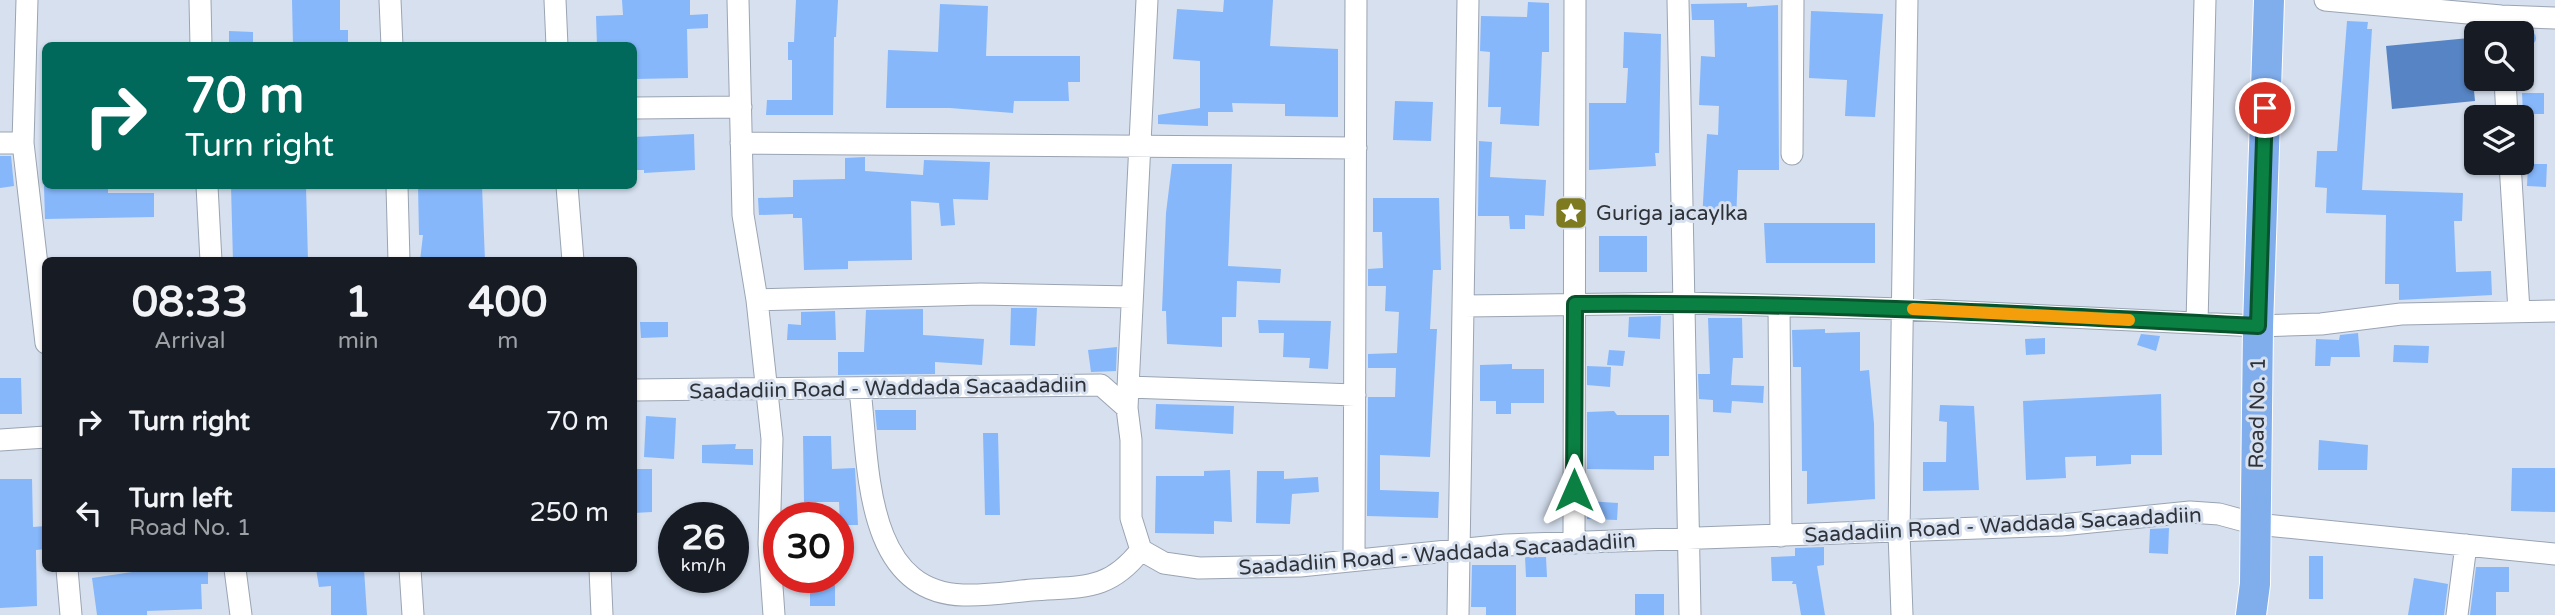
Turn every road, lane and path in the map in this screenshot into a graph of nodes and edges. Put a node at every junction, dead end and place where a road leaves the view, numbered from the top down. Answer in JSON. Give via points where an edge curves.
{"nodes":[{"id":1,"x":27,"y":0,"type":"edge"},
{"id":2,"x":200,"y":0,"type":"edge"},
{"id":3,"x":390,"y":0,"type":"edge"},
{"id":4,"x":555,"y":0,"type":"edge"},
{"id":5,"x":738,"y":0,"type":"edge"},
{"id":6,"x":1147,"y":0,"type":"edge"},
{"id":7,"x":1356,"y":0,"type":"edge"},
{"id":8,"x":1468,"y":0,"type":"edge"},
{"id":9,"x":1575,"y":0,"type":"edge"},
{"id":10,"x":1678,"y":0,"type":"edge"},
{"id":11,"x":1793,"y":0,"type":"edge"},
{"id":12,"x":1907,"y":0,"type":"edge"},
{"id":13,"x":2205,"y":0,"type":"edge"},
{"id":14,"x":2269,"y":0,"type":"edge"},
{"id":15,"x":2325,"y":0,"type":"edge"},
{"id":16,"x":2334,"y":0,"type":"edge"},
{"id":17,"x":2555,"y":18,"type":"edge"},
{"id":18,"x":2475,"y":21,"type":"edge"},
{"id":19,"x":2532,"y":21,"type":"edge"},
{"id":20,"x":201,"y":42,"type":"edge"},
{"id":21,"x":392,"y":42,"type":"edge"},
{"id":22,"x":557,"y":42,"type":"edge"},
{"id":23,"x":741,"y":107,"type":"junction"},
{"id":24,"x":637,"y":108,"type":"edge"},
{"id":25,"x":35,"y":111,"type":"edge"},
{"id":26,"x":23,"y":143,"type":"junction"},
{"id":27,"x":741,"y":143,"type":"junction"},
{"id":28,"x":0,"y":144,"type":"edge"},
{"id":29,"x":1140,"y":146,"type":"junction"},
{"id":30,"x":1356,"y":148,"type":"junction"},
{"id":31,"x":1792,"y":154,"type":"dead end"},
{"id":32,"x":2511,"y":175,"type":"edge"},
{"id":33,"x":207,"y":189,"type":"edge"},
{"id":34,"x":397,"y":189,"type":"edge"},
{"id":35,"x":567,"y":189,"type":"edge"},
{"id":36,"x":211,"y":257,"type":"edge"},
{"id":37,"x":399,"y":257,"type":"edge"},
{"id":38,"x":573,"y":257,"type":"edge"},
{"id":39,"x":1132,"y":297,"type":"junction"},
{"id":40,"x":757,"y":300,"type":"junction"},
{"id":41,"x":1685,"y":303,"type":"junction"},
{"id":42,"x":1575,"y":304,"type":"junction"},
{"id":43,"x":1464,"y":306,"type":"junction"},
{"id":44,"x":1779,"y":306,"type":"junction"},
{"id":45,"x":42,"y":307,"type":"edge"},
{"id":46,"x":1903,"y":309,"type":"junction"},
{"id":47,"x":2555,"y":310,"type":"edge"},
{"id":48,"x":2519,"y":311,"type":"junction"},
{"id":49,"x":2197,"y":323,"type":"junction"},
{"id":50,"x":2258,"y":326,"type":"junction"},
{"id":51,"x":637,"y":390,"type":"edge"},
{"id":52,"x":860,"y":390,"type":"junction"},
{"id":53,"x":765,"y":391,"type":"junction"},
{"id":54,"x":1355,"y":395,"type":"junction"},
{"id":55,"x":1128,"y":398,"type":"junction"},
{"id":56,"x":42,"y":437,"type":"edge"},
{"id":57,"x":0,"y":440,"type":"edge"},
{"id":58,"x":2256,"y":524,"type":"junction"},
{"id":59,"x":1899,"y":533,"type":"junction"},
{"id":60,"x":1781,"y":536,"type":"junction"},
{"id":61,"x":1687,"y":540,"type":"junction"},
{"id":62,"x":1574,"y":543,"type":"junction"},
{"id":63,"x":2466,"y":545,"type":"junction"},
{"id":64,"x":1461,"y":549,"type":"junction"},
{"id":65,"x":1141,"y":550,"type":"junction"},
{"id":66,"x":2555,"y":554,"type":"edge"},
{"id":67,"x":1354,"y":558,"type":"junction"},
{"id":68,"x":67,"y":572,"type":"edge"},
{"id":69,"x":235,"y":572,"type":"edge"},
{"id":70,"x":410,"y":572,"type":"edge"},
{"id":71,"x":600,"y":572,"type":"edge"},
{"id":72,"x":71,"y":615,"type":"edge"},
{"id":73,"x":241,"y":615,"type":"edge"},
{"id":74,"x":413,"y":615,"type":"edge"},
{"id":75,"x":602,"y":615,"type":"edge"},
{"id":76,"x":774,"y":615,"type":"edge"},
{"id":77,"x":1458,"y":615,"type":"edge"},
{"id":78,"x":1690,"y":615,"type":"edge"},
{"id":79,"x":1902,"y":615,"type":"edge"},
{"id":80,"x":2251,"y":615,"type":"edge"},
{"id":81,"x":2458,"y":615,"type":"edge"}],
"edges":[{"from":1,"to":25,"type":"street"},
{"from":2,"to":20,"type":"street"},
{"from":3,"to":21,"type":"street"},
{"from":4,"to":22,"type":"street"},
{"from":5,"to":23,"type":"street"},
{"from":6,"to":29,"type":"street"},
{"from":7,"to":30,"type":"street"},
{"from":8,"to":43,"type":"street"},
{"from":9,"to":42,"type":"street"},
{"from":10,"to":41,"type":"street"},
{"from":11,"to":31,"type":"street"},
{"from":12,"to":46,"type":"street"},
{"from":13,"to":49,"type":"street"},
{"from":14,"to":50,"type":"highway","name":"Road No. 1"},
{"from":15,"to":16,"type":"street"},
{"from":16,"to":18,"type":"street"},
{"from":17,"to":19,"type":"street"},
{"from":23,"to":24,"type":"street"},
{"from":23,"to":27,"type":"street"},
{"from":25,"to":26,"type":"street"},
{"from":26,"to":28,"type":"street"},
{"from":26,"to":45,"type":"street"},
{"from":27,"to":29,"type":"street"},
{"from":27,"to":40,"type":"street","via":[[743,215]]},
{"from":29,"to":30,"type":"street"},
{"from":29,"to":39,"type":"street"},
{"from":30,"to":54,"type":"street"},
{"from":32,"to":48,"type":"street"},
{"from":33,"to":36,"type":"street"},
{"from":34,"to":37,"type":"street"},
{"from":35,"to":38,"type":"street"},
{"from":39,"to":40,"type":"street","via":[[981,294]]},
{"from":39,"to":55,"type":"street"},
{"from":40,"to":53,"type":"street"},
{"from":41,"to":42,"type":"street"},
{"from":41,"to":44,"type":"street"},
{"from":41,"to":61,"type":"street"},
{"from":42,"to":43,"type":"street"},
{"from":42,"to":62,"type":"street"},
{"from":43,"to":64,"type":"street"},
{"from":44,"to":46,"type":"street"},
{"from":44,"to":60,"type":"street"},
{"from":46,"to":49,"type":"street"},
{"from":46,"to":59,"type":"street"},
{"from":47,"to":48,"type":"street"},
{"from":48,"to":50,"type":"street","via":[[2401,314]]},
{"from":49,"to":50,"type":"street"},
{"from":50,"to":58,"type":"highway","name":"Road No. 1"},
{"from":51,"to":53,"type":"street","name":"Saadadiin Road - Waddada Sacaadadiin"},
{"from":52,"to":53,"type":"street","name":"Saadadiin Road - Waddada Sacaadadiin"},
{"from":52,"to":55,"type":"street","name":"Saadadiin Road - Waddada Sacaadadiin","via":[[1101,385]]},
{"from":52,"to":65,"type":"street","via":[[874,514],[890,554],[915,582],[961,595],[1091,586],[1125,571]]},
{"from":53,"to":76,"type":"street","via":[[772,439],[769,544]]},
{"from":54,"to":55,"type":"street"},
{"from":54,"to":67,"type":"street"},
{"from":55,"to":65,"type":"street","via":[[1131,518]]},
{"from":56,"to":57,"type":"street"},
{"from":58,"to":59,"type":"street","name":"Saadadiin Road - Waddada Sacaadadiin","via":[[2190,512],[2061,525]]},
{"from":58,"to":63,"type":"street","name":"Saadadiin Road - Waddada Sacaadadiin"},
{"from":58,"to":80,"type":"highway","name":"Road No. 1"},
{"from":59,"to":60,"type":"street","name":"Saadadiin Road - Waddada Sacaadadiin"},
{"from":59,"to":79,"type":"street"},
{"from":60,"to":61,"type":"street","name":"Saadadiin Road - Waddada Sacaadadiin"},
{"from":61,"to":62,"type":"street","name":"Saadadiin Road - Waddada Sacaadadiin"},
{"from":61,"to":78,"type":"street"},
{"from":62,"to":64,"type":"street","name":"Saadadiin Road - Waddada Sacaadadiin"},
{"from":63,"to":66,"type":"street","name":"Saadadiin Road - Waddada Sacaadadiin"},
{"from":63,"to":81,"type":"street"},
{"from":64,"to":67,"type":"street","name":"Saadadiin Road - Waddada Sacaadadiin"},
{"from":64,"to":77,"type":"street"},
{"from":65,"to":67,"type":"street","name":"Saadadiin Road - Waddada Sacaadadiin","via":[[1164,563],[1199,568],[1300,566]]},
{"from":68,"to":72,"type":"street"},
{"from":69,"to":73,"type":"street"},
{"from":70,"to":74,"type":"street"},
{"from":71,"to":75,"type":"street"}]}
